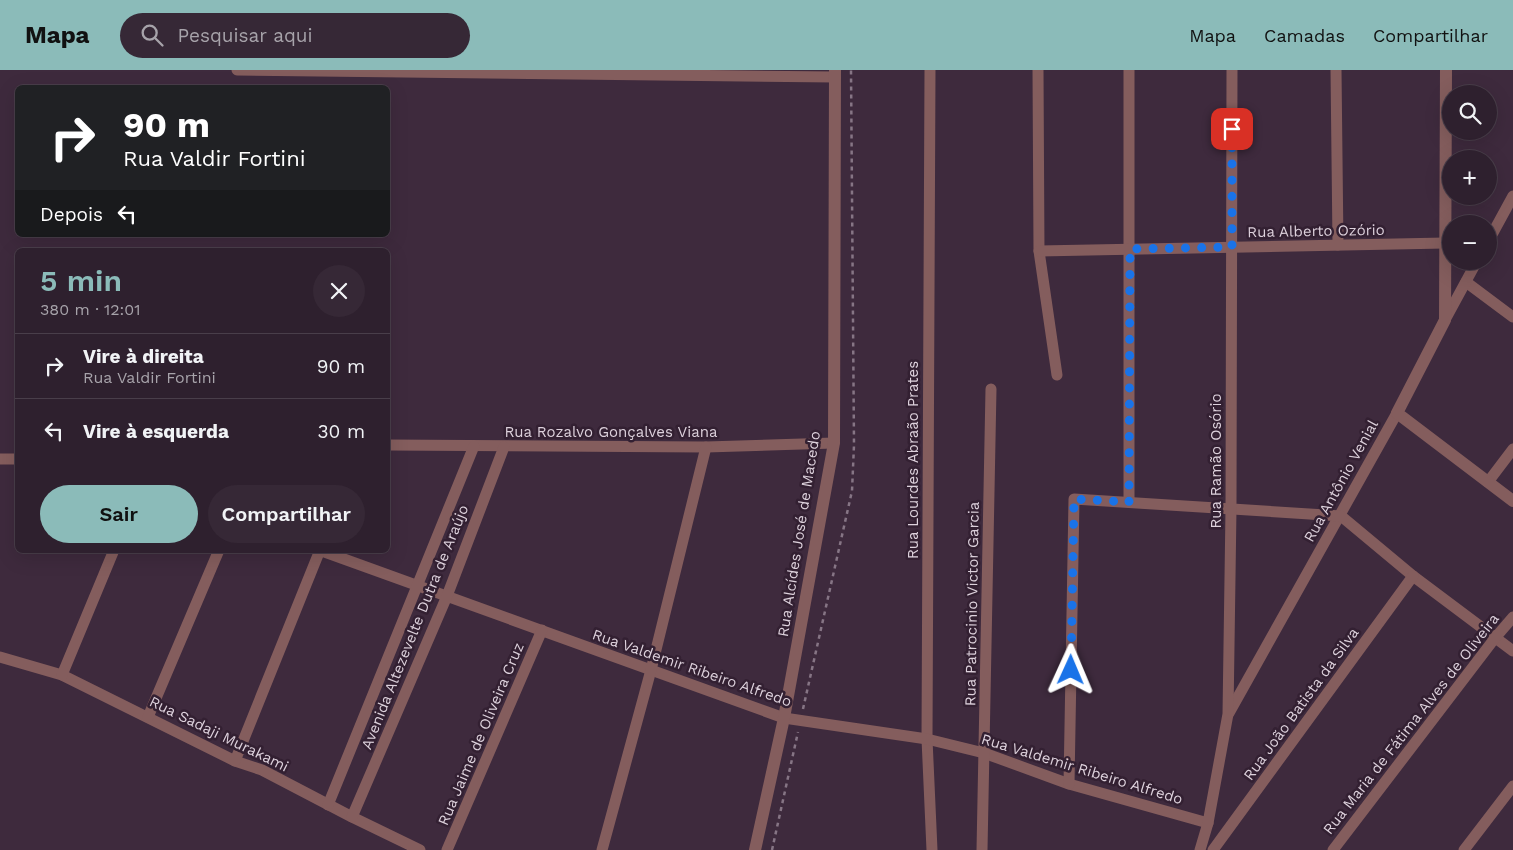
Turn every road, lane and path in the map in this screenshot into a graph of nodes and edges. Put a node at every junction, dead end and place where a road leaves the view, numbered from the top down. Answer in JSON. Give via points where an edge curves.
{"nodes":[{"id":1,"x":237,"y":70,"type":"edge"},
{"id":2,"x":930,"y":70,"type":"edge"},
{"id":3,"x":1038,"y":70,"type":"edge"},
{"id":4,"x":1129,"y":70,"type":"edge"},
{"id":5,"x":1232,"y":70,"type":"edge"},
{"id":6,"x":1336,"y":70,"type":"edge"},
{"id":7,"x":1446,"y":70,"type":"edge"},
{"id":8,"x":835,"y":74,"type":"edge"},
{"id":9,"x":1513,"y":196,"type":"edge"},
{"id":10,"x":1444,"y":215,"type":"edge"},
{"id":11,"x":1497,"y":225,"type":"edge"},
{"id":12,"x":1442,"y":243,"type":"edge"},
{"id":13,"x":1338,"y":245,"type":"junction"},
{"id":14,"x":1232,"y":247,"type":"junction"},
{"id":15,"x":1130,"y":249,"type":"junction"},
{"id":16,"x":1038,"y":251,"type":"junction"},
{"id":17,"x":1444,"y":270,"type":"edge"},
{"id":18,"x":1472,"y":270,"type":"edge"},
{"id":19,"x":1466,"y":282,"type":"junction"},
{"id":20,"x":1513,"y":317,"type":"edge"},
{"id":21,"x":1445,"y":320,"type":"junction"},
{"id":22,"x":1056,"y":375,"type":"dead end"},
{"id":23,"x":991,"y":390,"type":"dead end"},
{"id":24,"x":1397,"y":413,"type":"junction"},
{"id":25,"x":834,"y":443,"type":"junction"},
{"id":26,"x":390,"y":445,"type":"edge"},
{"id":27,"x":474,"y":446,"type":"junction"},
{"id":28,"x":504,"y":447,"type":"junction"},
{"id":29,"x":706,"y":447,"type":"junction"},
{"id":30,"x":1513,"y":449,"type":"edge"},
{"id":31,"x":0,"y":459,"type":"edge"},
{"id":32,"x":15,"y":459,"type":"edge"},
{"id":33,"x":1488,"y":482,"type":"junction"},
{"id":34,"x":1513,"y":501,"type":"edge"},
{"id":35,"x":1129,"y":502,"type":"junction"},
{"id":36,"x":1231,"y":509,"type":"junction"},
{"id":37,"x":1341,"y":516,"type":"junction"},
{"id":38,"x":113,"y":553,"type":"edge"},
{"id":39,"x":218,"y":553,"type":"edge"},
{"id":40,"x":319,"y":553,"type":"edge"},
{"id":41,"x":328,"y":553,"type":"edge"},
{"id":42,"x":1413,"y":576,"type":"junction"},
{"id":43,"x":417,"y":586,"type":"junction"},
{"id":44,"x":447,"y":596,"type":"junction"},
{"id":45,"x":1513,"y":617,"type":"edge"},
{"id":46,"x":542,"y":630,"type":"junction"},
{"id":47,"x":1495,"y":638,"type":"junction"},
{"id":48,"x":1513,"y":652,"type":"edge"},
{"id":49,"x":0,"y":657,"type":"edge"},
{"id":50,"x":651,"y":670,"type":"junction"},
{"id":51,"x":62,"y":674,"type":"junction"},
{"id":52,"x":1228,"y":714,"type":"junction"},
{"id":53,"x":148,"y":717,"type":"junction"},
{"id":54,"x":784,"y":718,"type":"junction"},
{"id":55,"x":927,"y":739,"type":"junction"},
{"id":56,"x":984,"y":754,"type":"junction"},
{"id":57,"x":235,"y":761,"type":"junction"},
{"id":58,"x":1069,"y":784,"type":"junction"},
{"id":59,"x":1513,"y":786,"type":"edge"},
{"id":60,"x":328,"y":805,"type":"junction"},
{"id":61,"x":352,"y":817,"type":"junction"},
{"id":62,"x":1208,"y":823,"type":"junction"},
{"id":63,"x":420,"y":850,"type":"edge"},
{"id":64,"x":447,"y":850,"type":"edge"},
{"id":65,"x":602,"y":850,"type":"edge"},
{"id":66,"x":755,"y":850,"type":"edge"},
{"id":67,"x":932,"y":850,"type":"edge"},
{"id":68,"x":982,"y":850,"type":"edge"},
{"id":69,"x":1200,"y":850,"type":"edge"},
{"id":70,"x":1213,"y":850,"type":"edge"},
{"id":71,"x":1333,"y":850,"type":"edge"},
{"id":72,"x":1464,"y":850,"type":"edge"}],
"edges":[{"from":1,"to":8,"type":"street"},
{"from":2,"to":55,"type":"street","name":"Rua Lourdes Abraão Prates"},
{"from":3,"to":16,"type":"street"},
{"from":4,"to":15,"type":"street"},
{"from":5,"to":14,"type":"street","name":"Rua Ramão Osório"},
{"from":6,"to":13,"type":"street"},
{"from":7,"to":10,"type":"street"},
{"from":8,"to":25,"type":"street","name":"Rua Alcídes José de Macedo"},
{"from":9,"to":11,"type":"street"},
{"from":12,"to":13,"type":"street","name":"Rua Alberto Ozório"},
{"from":13,"to":14,"type":"street","name":"Rua Alberto Ozório"},
{"from":14,"to":15,"type":"street","name":"Rua Alberto Ozório"},
{"from":14,"to":36,"type":"street","name":"Rua Ramão Osório"},
{"from":15,"to":16,"type":"street","name":"Rua Alberto Ozório"},
{"from":15,"to":35,"type":"street"},
{"from":16,"to":22,"type":"street"},
{"from":17,"to":21,"type":"street"},
{"from":18,"to":19,"type":"street","name":"Rua Antônio Venial"},
{"from":19,"to":20,"type":"street"},
{"from":19,"to":21,"type":"street","name":"Rua Antônio Venial"},
{"from":21,"to":24,"type":"street","name":"Rua Antônio Venial"},
{"from":23,"to":56,"type":"street","name":"Rua Patrocinio Victor Garcia"},
{"from":24,"to":33,"type":"street"},
{"from":24,"to":37,"type":"street","name":"Rua Antônio Venial"},
{"from":25,"to":29,"type":"street","name":"Rua Rozalvo Gonçalves Viana"},
{"from":25,"to":54,"type":"street","name":"Rua Alcídes José de Macedo"},
{"from":26,"to":27,"type":"street","name":"Rua Rozalvo Gonçalves Viana"},
{"from":27,"to":28,"type":"street","name":"Rua Rozalvo Gonçalves Viana"},
{"from":27,"to":43,"type":"street","name":"Avenida Altezevelte Dutra de Araújo"},
{"from":28,"to":29,"type":"street","name":"Rua Rozalvo Gonçalves Viana"},
{"from":28,"to":44,"type":"street","name":"Avenida Altezevelte Dutra de Araújo"},
{"from":29,"to":50,"type":"street"},
{"from":30,"to":33,"type":"street"},
{"from":31,"to":32,"type":"street"},
{"from":33,"to":34,"type":"street"},
{"from":35,"to":36,"type":"street"},
{"from":35,"to":58,"type":"street","via":[[1074,499]]},
{"from":36,"to":37,"type":"street"},
{"from":36,"to":52,"type":"street","name":"Rua Ramão Osório"},
{"from":37,"to":42,"type":"street"},
{"from":37,"to":52,"type":"street","name":"Rua Antônio Venial"},
{"from":38,"to":51,"type":"street"},
{"from":39,"to":53,"type":"street"},
{"from":40,"to":57,"type":"street"},
{"from":41,"to":43,"type":"street","name":"Rua Valdemir Ribeiro Alfredo"},
{"from":42,"to":47,"type":"street"},
{"from":42,"to":70,"type":"street","name":"Rua João Batista da Silva"},
{"from":43,"to":44,"type":"street","name":"Rua Valdemir Ribeiro Alfredo"},
{"from":43,"to":60,"type":"street","name":"Avenida Altezevelte Dutra de Araújo"},
{"from":44,"to":46,"type":"street","name":"Rua Valdemir Ribeiro Alfredo"},
{"from":44,"to":61,"type":"street","name":"Avenida Altezevelte Dutra de Araújo"},
{"from":45,"to":47,"type":"street","name":"Rua Maria de Fátima Alves de Oliveira"},
{"from":46,"to":50,"type":"street","name":"Rua Valdemir Ribeiro Alfredo"},
{"from":46,"to":64,"type":"street","name":"Rua Jaime de Oliveira Cruz"},
{"from":47,"to":48,"type":"street"},
{"from":47,"to":71,"type":"street","name":"Rua Maria de Fátima Alves de Oliveira"},
{"from":49,"to":51,"type":"street","name":"Rua Sadaji Murakami"},
{"from":50,"to":54,"type":"street","name":"Rua Valdemir Ribeiro Alfredo"},
{"from":50,"to":65,"type":"street"},
{"from":51,"to":53,"type":"street","name":"Rua Sadaji Murakami"},
{"from":52,"to":62,"type":"street","name":"Rua Ramão Osório"},
{"from":53,"to":57,"type":"street","name":"Rua Sadaji Murakami"},
{"from":54,"to":55,"type":"street","name":"Rua Valdemir Ribeiro Alfredo"},
{"from":54,"to":66,"type":"street","name":"Rua Alcídes José de Macedo"},
{"from":55,"to":56,"type":"street","name":"Rua Valdemir Ribeiro Alfredo"},
{"from":55,"to":67,"type":"street","name":"Rua Lourdes Abraão Prates"},
{"from":56,"to":58,"type":"street","name":"Rua Valdemir Ribeiro Alfredo"},
{"from":56,"to":68,"type":"street","name":"Rua Patrocinio Victor Garcia"},
{"from":57,"to":60,"type":"street","name":"Rua Sadaji Murakami","via":[[262,770]]},
{"from":58,"to":62,"type":"street","name":"Rua Valdemir Ribeiro Alfredo"},
{"from":59,"to":72,"type":"street"},
{"from":60,"to":61,"type":"street","name":"Rua Sadaji Murakami"},
{"from":61,"to":63,"type":"street","name":"Rua Sadaji Murakami"},
{"from":62,"to":69,"type":"street","name":"Rua Ramão Osório"}]}
